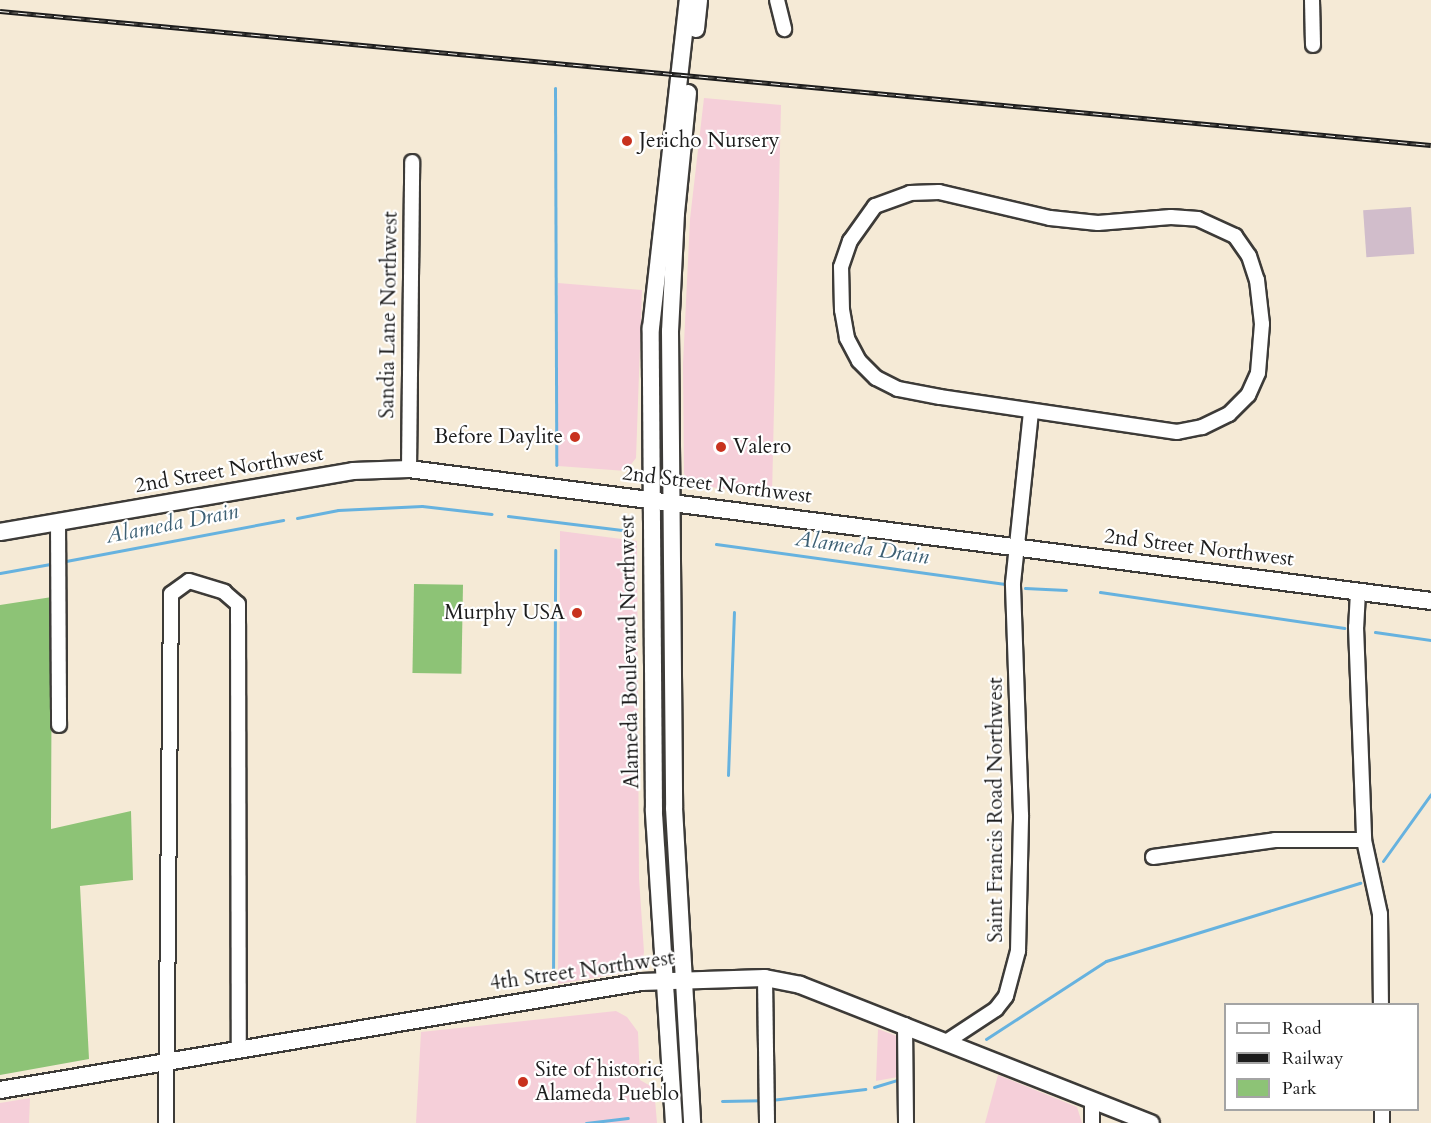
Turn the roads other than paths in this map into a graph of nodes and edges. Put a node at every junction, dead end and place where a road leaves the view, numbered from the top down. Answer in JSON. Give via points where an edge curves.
{"nodes":[{"id":1,"x":687,"y":0,"type":"edge"},
{"id":2,"x":699,"y":0,"type":"edge"},
{"id":3,"x":777,"y":0,"type":"edge"},
{"id":4,"x":1312,"y":0,"type":"edge"},
{"id":5,"x":784,"y":29,"type":"dead end"},
{"id":6,"x":1312,"y":45,"type":"dead end"},
{"id":7,"x":685,"y":75,"type":"junction"},
{"id":8,"x":412,"y":162,"type":"dead end"},
{"id":9,"x":1031,"y":413,"type":"junction"},
{"id":10,"x":409,"y":469,"type":"junction"},
{"id":11,"x":651,"y":500,"type":"junction"},
{"id":12,"x":672,"y":503,"type":"junction"},
{"id":13,"x":58,"y":522,"type":"junction"},
{"id":14,"x":0,"y":532,"type":"edge"},
{"id":15,"x":1016,"y":546,"type":"junction"},
{"id":16,"x":1358,"y":592,"type":"junction"},
{"id":17,"x":1431,"y":601,"type":"edge"},
{"id":18,"x":59,"y":725,"type":"dead end"},
{"id":19,"x":1364,"y":840,"type":"junction"},
{"id":20,"x":1153,"y":857,"type":"dead end"},
{"id":21,"x":765,"y":978,"type":"junction"},
{"id":22,"x":681,"y":979,"type":"junction"},
{"id":23,"x":663,"y":980,"type":"junction"},
{"id":24,"x":1380,"y":1003,"type":"edge"},
{"id":25,"x":905,"y":1025,"type":"junction"},
{"id":26,"x":946,"y":1042,"type":"junction"},
{"id":27,"x":239,"y":1048,"type":"junction"},
{"id":28,"x":169,"y":1060,"type":"junction"},
{"id":29,"x":0,"y":1090,"type":"edge"},
{"id":30,"x":1092,"y":1100,"type":"junction"},
{"id":31,"x":166,"y":1123,"type":"edge"},
{"id":32,"x":674,"y":1123,"type":"edge"},
{"id":33,"x":692,"y":1123,"type":"edge"},
{"id":34,"x":767,"y":1123,"type":"edge"},
{"id":35,"x":906,"y":1123,"type":"edge"},
{"id":36,"x":1092,"y":1123,"type":"edge"},
{"id":37,"x":1150,"y":1123,"type":"edge"}],
"edges":[{"from":1,"to":7,"type":"main road"},
{"from":2,"to":7,"type":"main road"},
{"from":3,"to":5,"type":"street"},
{"from":4,"to":6,"type":"street"},
{"from":7,"to":11,"type":"main road","name":"Alameda Boulevard Northwest","via":[[651,328]]},
{"from":7,"to":12,"type":"main road","name":"Alameda Boulevard Northwest","via":[[670,331]]},
{"from":8,"to":10,"type":"street","name":"Sandia Lane Northwest"},
{"from":9,"to":9,"type":"street","via":[[1177,432],[1202,427],[1229,414],[1248,396],[1258,373],[1262,324],[1257,280],[1249,256],[1235,236],[1198,219],[1171,217],[1098,223],[1050,219],[939,192],[910,193],[875,206],[850,241],[842,267],[842,310],[847,338],[860,361],[876,378],[898,389]]},
{"from":9,"to":15,"type":"street","name":"Saint Francis Road Northwest"},
{"from":10,"to":11,"type":"main road","name":"2nd Street Northwest"},
{"from":10,"to":13,"type":"main road","name":"2nd Street Northwest","via":[[353,471]]},
{"from":11,"to":12,"type":"main road","name":"2nd Street Northwest"},
{"from":11,"to":23,"type":"main road","name":"Alameda Boulevard Northwest","via":[[654,811]]},
{"from":12,"to":15,"type":"main road","name":"2nd Street Northwest"},
{"from":12,"to":22,"type":"main road","name":"Alameda Boulevard Northwest","via":[[674,808]]},
{"from":13,"to":14,"type":"main road","name":"2nd Street Northwest"},
{"from":13,"to":18,"type":"street"},
{"from":15,"to":16,"type":"main road","name":"2nd Street Northwest"},
{"from":15,"to":26,"type":"street","name":"Saint Francis Road Northwest","via":[[1013,583],[1021,815],[1018,951],[1006,996],[996,1009]]},
{"from":16,"to":17,"type":"main road","name":"2nd Street Northwest"},
{"from":16,"to":19,"type":"street"},
{"from":19,"to":20,"type":"street","via":[[1275,840]]},
{"from":19,"to":24,"type":"street","via":[[1380,914]]},
{"from":21,"to":22,"type":"main road","name":"4th Street Northwest"},
{"from":21,"to":25,"type":"main road","name":"4th Street Northwest","via":[[800,985]]},
{"from":21,"to":34,"type":"street"},
{"from":22,"to":23,"type":"main road","name":"4th Street Northwest"},
{"from":22,"to":33,"type":"main road","name":"Alameda Boulevard Northwest"},
{"from":23,"to":27,"type":"main road","name":"4th Street Northwest"},
{"from":23,"to":32,"type":"main road","name":"Alameda Boulevard Northwest"},
{"from":25,"to":26,"type":"main road","name":"4th Street Northwest"},
{"from":25,"to":35,"type":"street"},
{"from":26,"to":30,"type":"main road","name":"4th Street Northwest"},
{"from":27,"to":28,"type":"main road","name":"4th Street Northwest"},
{"from":27,"to":28,"type":"street","via":[[238,604],[224,592],[189,581],[171,594],[165,902]]},
{"from":28,"to":29,"type":"main road","name":"4th Street Northwest"},
{"from":28,"to":31,"type":"street"},
{"from":30,"to":36,"type":"street"},
{"from":30,"to":37,"type":"main road","name":"4th Street Northwest"}]}
